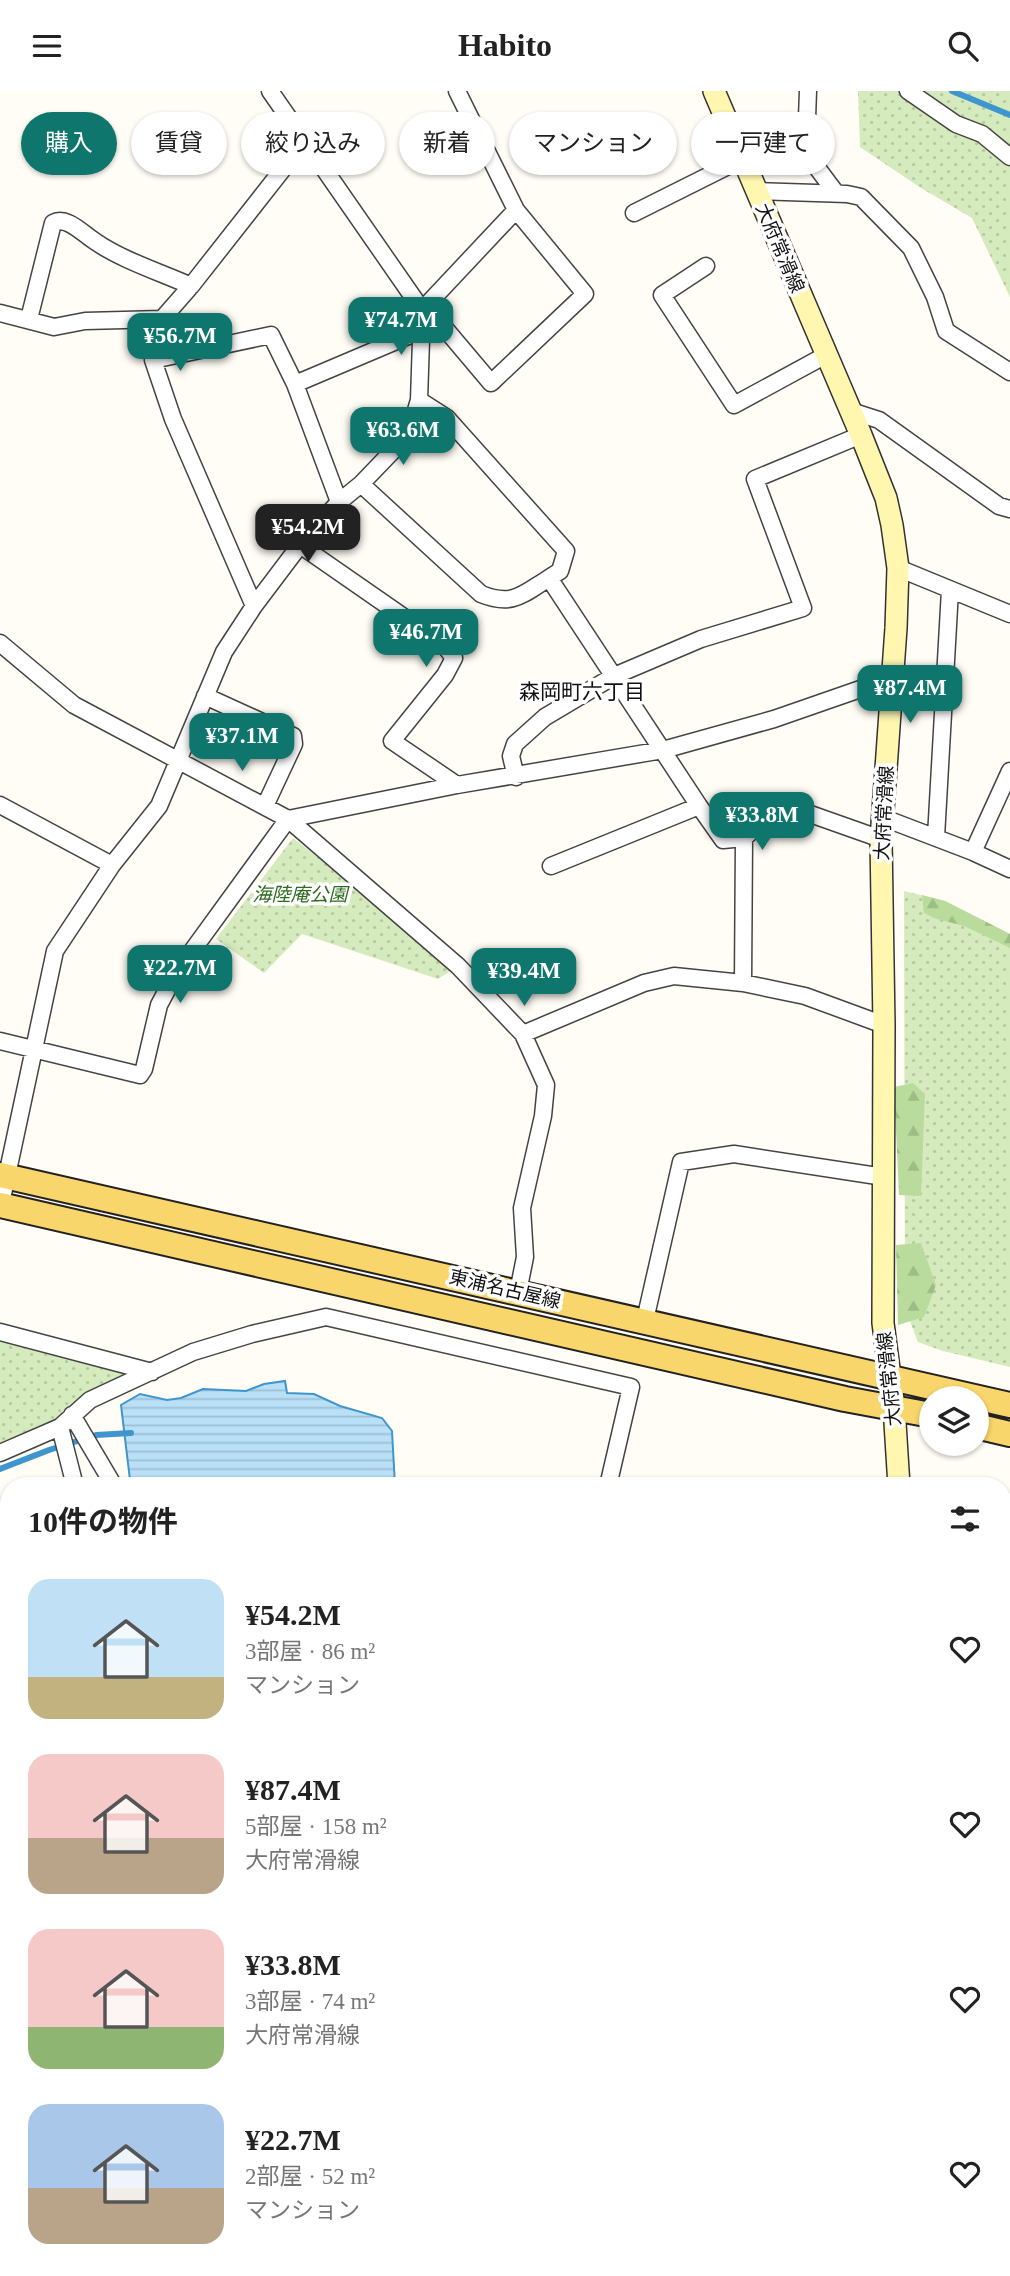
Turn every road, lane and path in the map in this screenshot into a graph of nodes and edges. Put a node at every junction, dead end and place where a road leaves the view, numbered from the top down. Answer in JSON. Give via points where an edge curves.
{"nodes":[{"id":1,"x":270,"y":91,"type":"edge"},
{"id":2,"x":457,"y":91,"type":"edge"},
{"id":3,"x":713,"y":91,"type":"edge"},
{"id":4,"x":808,"y":91,"type":"edge"},
{"id":5,"x":908,"y":91,"type":"edge"},
{"id":6,"x":285,"y":112,"type":"edge"},
{"id":7,"x":722,"y":112,"type":"edge"},
{"id":8,"x":1010,"y":157,"type":"edge"},
{"id":9,"x":278,"y":175,"type":"edge"},
{"id":10,"x":329,"y":175,"type":"edge"},
{"id":11,"x":710,"y":175,"type":"edge"},
{"id":12,"x":750,"y":175,"type":"edge"},
{"id":13,"x":757,"y":191,"type":"junction"},
{"id":14,"x":836,"y":193,"type":"junction"},
{"id":15,"x":516,"y":210,"type":"junction"},
{"id":16,"x":634,"y":213,"type":"dead end"},
{"id":17,"x":706,"y":266,"type":"dead end"},
{"id":18,"x":191,"y":286,"type":"junction"},
{"id":19,"x":424,"y":308,"type":"junction"},
{"id":20,"x":0,"y":313,"type":"edge"},
{"id":21,"x":29,"y":319,"type":"junction"},
{"id":22,"x":420,"y":331,"type":"junction"},
{"id":23,"x":826,"y":355,"type":"junction"},
{"id":24,"x":1010,"y":372,"type":"edge"},
{"id":25,"x":295,"y":384,"type":"junction"},
{"id":26,"x":419,"y":400,"type":"junction"},
{"id":27,"x":851,"y":411,"type":"junction"},
{"id":28,"x":861,"y":435,"type":"junction"},
{"id":29,"x":361,"y":484,"type":"junction"},
{"id":30,"x":339,"y":502,"type":"junction"},
{"id":31,"x":1010,"y":509,"type":"edge"},
{"id":32,"x":300,"y":545,"type":"junction"},
{"id":33,"x":898,"y":568,"type":"junction"},
{"id":34,"x":550,"y":577,"type":"junction"},
{"id":35,"x":950,"y":590,"type":"junction"},
{"id":36,"x":254,"y":607,"type":"junction"},
{"id":37,"x":1010,"y":614,"type":"edge"},
{"id":38,"x":0,"y":643,"type":"edge"},
{"id":39,"x":614,"y":676,"type":"junction"},
{"id":40,"x":892,"y":678,"type":"junction"},
{"id":41,"x":205,"y":696,"type":"junction"},
{"id":42,"x":663,"y":750,"type":"junction"},
{"id":43,"x":177,"y":759,"type":"junction"},
{"id":44,"x":1010,"y":771,"type":"edge"},
{"id":45,"x":516,"y":777,"type":"junction"},
{"id":46,"x":457,"y":785,"type":"junction"},
{"id":47,"x":0,"y":805,"type":"edge"},
{"id":48,"x":265,"y":806,"type":"junction"},
{"id":49,"x":699,"y":806,"type":"junction"},
{"id":50,"x":288,"y":819,"type":"junction"},
{"id":51,"x":882,"y":829,"type":"junction"},
{"id":52,"x":936,"y":837,"type":"junction"},
{"id":53,"x":744,"y":838,"type":"junction"},
{"id":54,"x":973,"y":852,"type":"junction"},
{"id":55,"x":112,"y":865,"type":"junction"},
{"id":56,"x":551,"y":866,"type":"dead end"},
{"id":57,"x":1010,"y":869,"type":"edge"},
{"id":58,"x":743,"y":983,"type":"junction"},
{"id":59,"x":884,"y":1025,"type":"junction"},
{"id":60,"x":523,"y":1034,"type":"junction"},
{"id":61,"x":0,"y":1041,"type":"edge"},
{"id":62,"x":35,"y":1049,"type":"junction"},
{"id":63,"x":3,"y":1176,"type":"edge"},
{"id":64,"x":884,"y":1177,"type":"junction"},
{"id":65,"x":0,"y":1206,"type":"edge"},
{"id":66,"x":518,"y":1292,"type":"junction"},
{"id":67,"x":645,"y":1320,"type":"junction"},
{"id":68,"x":0,"y":1332,"type":"edge"},
{"id":69,"x":152,"y":1371,"type":"junction"},
{"id":70,"x":890,"y":1377,"type":"junction"},
{"id":71,"x":1010,"y":1405,"type":"edge"},
{"id":72,"x":894,"y":1407,"type":"junction"},
{"id":73,"x":919,"y":1413,"type":"edge"},
{"id":74,"x":66,"y":1421,"type":"junction"},
{"id":75,"x":989,"y":1429,"type":"edge"},
{"id":76,"x":1010,"y":1434,"type":"edge"},
{"id":77,"x":0,"y":1453,"type":"edge"},
{"id":78,"x":74,"y":1477,"type":"edge"},
{"id":79,"x":107,"y":1477,"type":"edge"},
{"id":80,"x":610,"y":1477,"type":"edge"},
{"id":81,"x":898,"y":1477,"type":"edge"}],
"edges":[{"from":1,"to":6,"type":"street"},
{"from":2,"to":15,"type":"street"},
{"from":3,"to":7,"type":"main road","name":"大府常滑線"},
{"from":4,"to":14,"type":"street","via":[[807,118],[818,169]]},
{"from":5,"to":8,"type":"street","via":[[956,124],[982,134]]},
{"from":9,"to":18,"type":"street"},
{"from":10,"to":19,"type":"street"},
{"from":11,"to":16,"type":"street"},
{"from":12,"to":13,"type":"main road","name":"大府常滑線"},
{"from":13,"to":14,"type":"street"},
{"from":13,"to":23,"type":"main road","name":"大府常滑線"},
{"from":14,"to":24,"type":"street","via":[[861,197],[911,248],[946,331]]},
{"from":15,"to":19,"type":"street"},
{"from":15,"to":19,"type":"street","via":[[585,294],[491,383]]},
{"from":17,"to":23,"type":"street","via":[[662,295],[734,405]]},
{"from":18,"to":21,"type":"street","via":[[162,319],[85,321],[54,327]]},
{"from":18,"to":21,"type":"street","via":[[98,244],[58,220],[53,223]]},
{"from":19,"to":22,"type":"street"},
{"from":20,"to":21,"type":"street"},
{"from":22,"to":25,"type":"street"},
{"from":22,"to":26,"type":"street"},
{"from":23,"to":27,"type":"main road","name":"大府常滑線"},
{"from":25,"to":30,"type":"street"},
{"from":25,"to":36,"type":"street","via":[[271,335],[153,360],[173,419]]},
{"from":26,"to":29,"type":"street","via":[[409,434]]},
{"from":26,"to":34,"type":"street","via":[[447,418],[566,551],[559,571]]},
{"from":27,"to":28,"type":"main road","name":"大府常滑線"},
{"from":27,"to":31,"type":"street","via":[[879,420],[999,506]]},
{"from":28,"to":33,"type":"main road","name":"大府常滑線","via":[[886,498]]},
{"from":28,"to":39,"type":"street","via":[[755,479],[803,608],[701,639]]},
{"from":29,"to":30,"type":"street"},
{"from":29,"to":34,"type":"street","via":[[481,594],[513,600]]},
{"from":30,"to":32,"type":"street"},
{"from":32,"to":36,"type":"street"},
{"from":32,"to":46,"type":"street","via":[[444,645],[454,658],[392,741]]},
{"from":33,"to":35,"type":"street"},
{"from":33,"to":40,"type":"main road","name":"大府常滑線"},
{"from":34,"to":39,"type":"street"},
{"from":35,"to":37,"type":"street"},
{"from":35,"to":52,"type":"street"},
{"from":36,"to":41,"type":"street","via":[[224,652]]},
{"from":38,"to":43,"type":"street","via":[[74,705]]},
{"from":39,"to":42,"type":"street"},
{"from":39,"to":45,"type":"street","via":[[545,717],[515,744],[510,756]]},
{"from":40,"to":42,"type":"street","via":[[775,719]]},
{"from":40,"to":51,"type":"main road","name":"大府常滑線"},
{"from":41,"to":43,"type":"street"},
{"from":41,"to":48,"type":"street","via":[[293,736],[294,744]]},
{"from":42,"to":45,"type":"street"},
{"from":42,"to":49,"type":"street"},
{"from":43,"to":48,"type":"street"},
{"from":43,"to":55,"type":"street","via":[[159,806]]},
{"from":44,"to":54,"type":"street"},
{"from":45,"to":46,"type":"street"},
{"from":46,"to":50,"type":"street"},
{"from":47,"to":55,"type":"street"},
{"from":48,"to":50,"type":"street"},
{"from":49,"to":53,"type":"street","via":[[723,839]]},
{"from":49,"to":56,"type":"street"},
{"from":50,"to":60,"type":"street","via":[[458,966]]},
{"from":50,"to":62,"type":"street","via":[[176,973],[159,1005],[140,1075]]},
{"from":51,"to":52,"type":"street"},
{"from":51,"to":53,"type":"street","via":[[782,804]]},
{"from":51,"to":59,"type":"main road","name":"大府常滑線"},
{"from":52,"to":54,"type":"street"},
{"from":53,"to":58,"type":"street"},
{"from":54,"to":57,"type":"street"},
{"from":55,"to":62,"type":"street","via":[[55,951]]},
{"from":58,"to":59,"type":"street","via":[[805,996]]},
{"from":58,"to":60,"type":"street","via":[[674,976],[644,983]]},
{"from":59,"to":64,"type":"main road","name":"大府常滑線"},
{"from":60,"to":66,"type":"street","via":[[545,1085],[543,1116],[522,1208],[525,1257]]},
{"from":61,"to":62,"type":"street"},
{"from":62,"to":63,"type":"street"},
{"from":63,"to":65,"type":"street"},
{"from":63,"to":66,"type":"main road","name":"東浦名古屋線"},
{"from":64,"to":67,"type":"street","via":[[734,1154],[681,1162]]},
{"from":64,"to":70,"type":"main road","name":"大府常滑線","via":[[883,1323]]},
{"from":65,"to":72,"type":"main road","name":"東浦名古屋線"},
{"from":66,"to":67,"type":"main road","name":"東浦名古屋線"},
{"from":67,"to":70,"type":"main road","name":"東浦名古屋線"},
{"from":68,"to":69,"type":"street"},
{"from":69,"to":74,"type":"street","via":[[90,1400]]},
{"from":69,"to":80,"type":"street","via":[[193,1352],[326,1317],[631,1387]]},
{"from":70,"to":71,"type":"main road","name":"東浦名古屋線"},
{"from":70,"to":72,"type":"main road","name":"大府常滑線"},
{"from":72,"to":73,"type":"main road","name":"東浦名古屋線"},
{"from":72,"to":81,"type":"main road","name":"大府常滑線"},
{"from":74,"to":77,"type":"street"},
{"from":74,"to":78,"type":"street"},
{"from":74,"to":79,"type":"street"},
{"from":75,"to":76,"type":"main road"}]}
